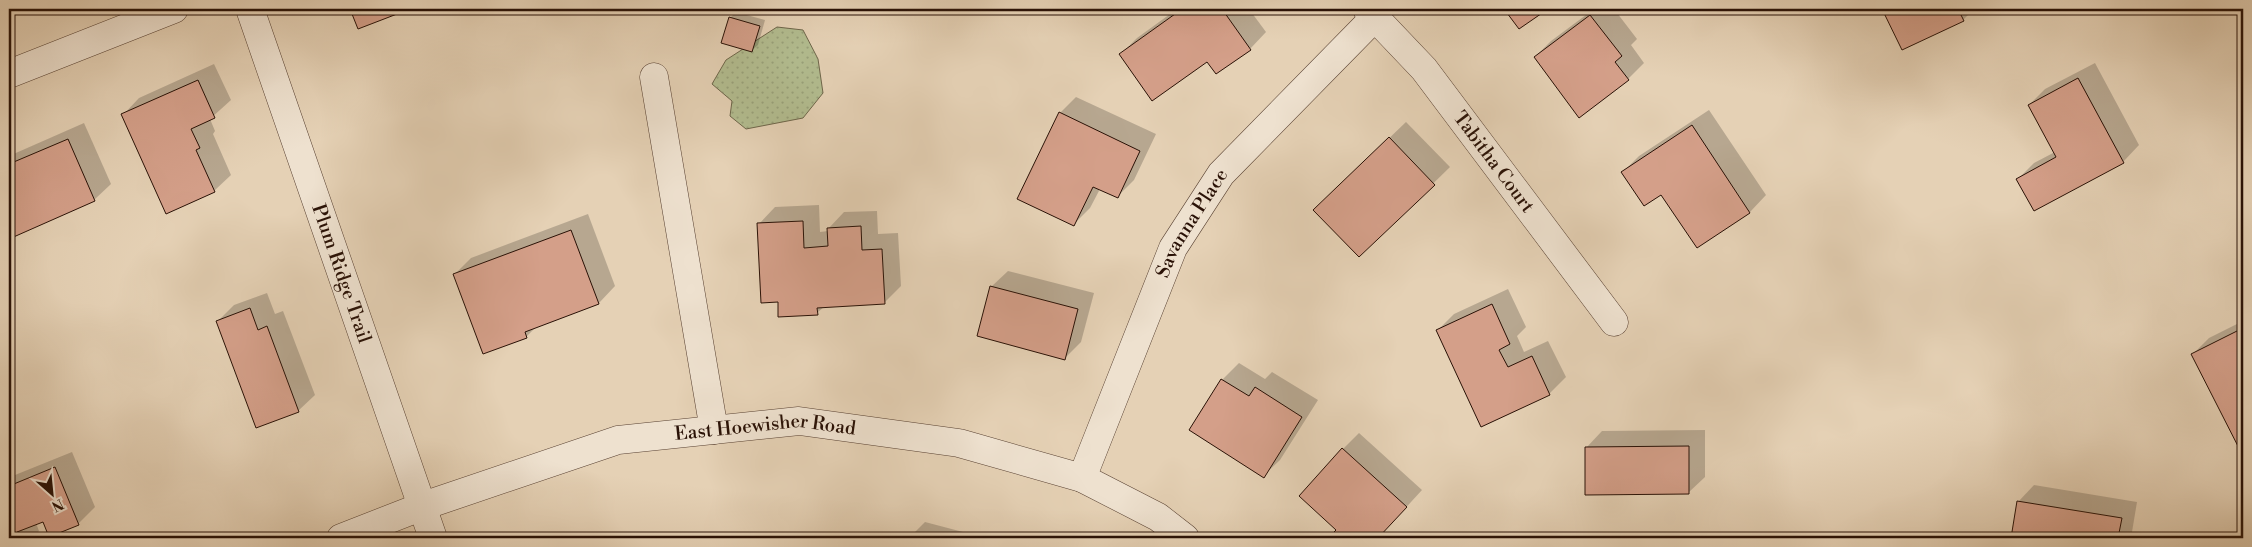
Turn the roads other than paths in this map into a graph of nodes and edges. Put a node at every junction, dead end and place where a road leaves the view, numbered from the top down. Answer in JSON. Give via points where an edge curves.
{"nodes":[{"id":1,"x":174,"y":9,"type":"edge"},
{"id":2,"x":250,"y":9,"type":"edge"},
{"id":3,"x":1371,"y":13,"type":"edge"},
{"id":4,"x":9,"y":74,"type":"edge"},
{"id":5,"x":654,"y":77,"type":"dead end"},
{"id":6,"x":1614,"y":322,"type":"dead end"},
{"id":7,"x":714,"y":430,"type":"junction"},
{"id":8,"x":1082,"y":478,"type":"junction"},
{"id":9,"x":423,"y":506,"type":"junction"},
{"id":10,"x":341,"y":538,"type":"edge"},
{"id":11,"x":433,"y":538,"type":"edge"},
{"id":12,"x":1185,"y":538,"type":"edge"}],
"edges":[{"from":1,"to":4,"type":"street"},
{"from":2,"to":9,"type":"street","name":"Plum Ridge Trail"},
{"from":3,"to":6,"type":"street","name":"Tabitha Court","via":[[1424,69]]},
{"from":3,"to":8,"type":"street","name":"Savanna Place","via":[[1221,174],[1173,248]]},
{"from":5,"to":7,"type":"street"},
{"from":7,"to":8,"type":"street","name":"East Hoewisher Road","via":[[800,421],[959,443]]},
{"from":7,"to":9,"type":"street","name":"East Hoewisher Road","via":[[618,440]]},
{"from":8,"to":12,"type":"street","name":"East Hoewisher Road","via":[[1158,518]]},
{"from":9,"to":10,"type":"street","name":"East Hoewisher Road"},
{"from":9,"to":11,"type":"street","name":"Plum Ridge Trail"}]}
